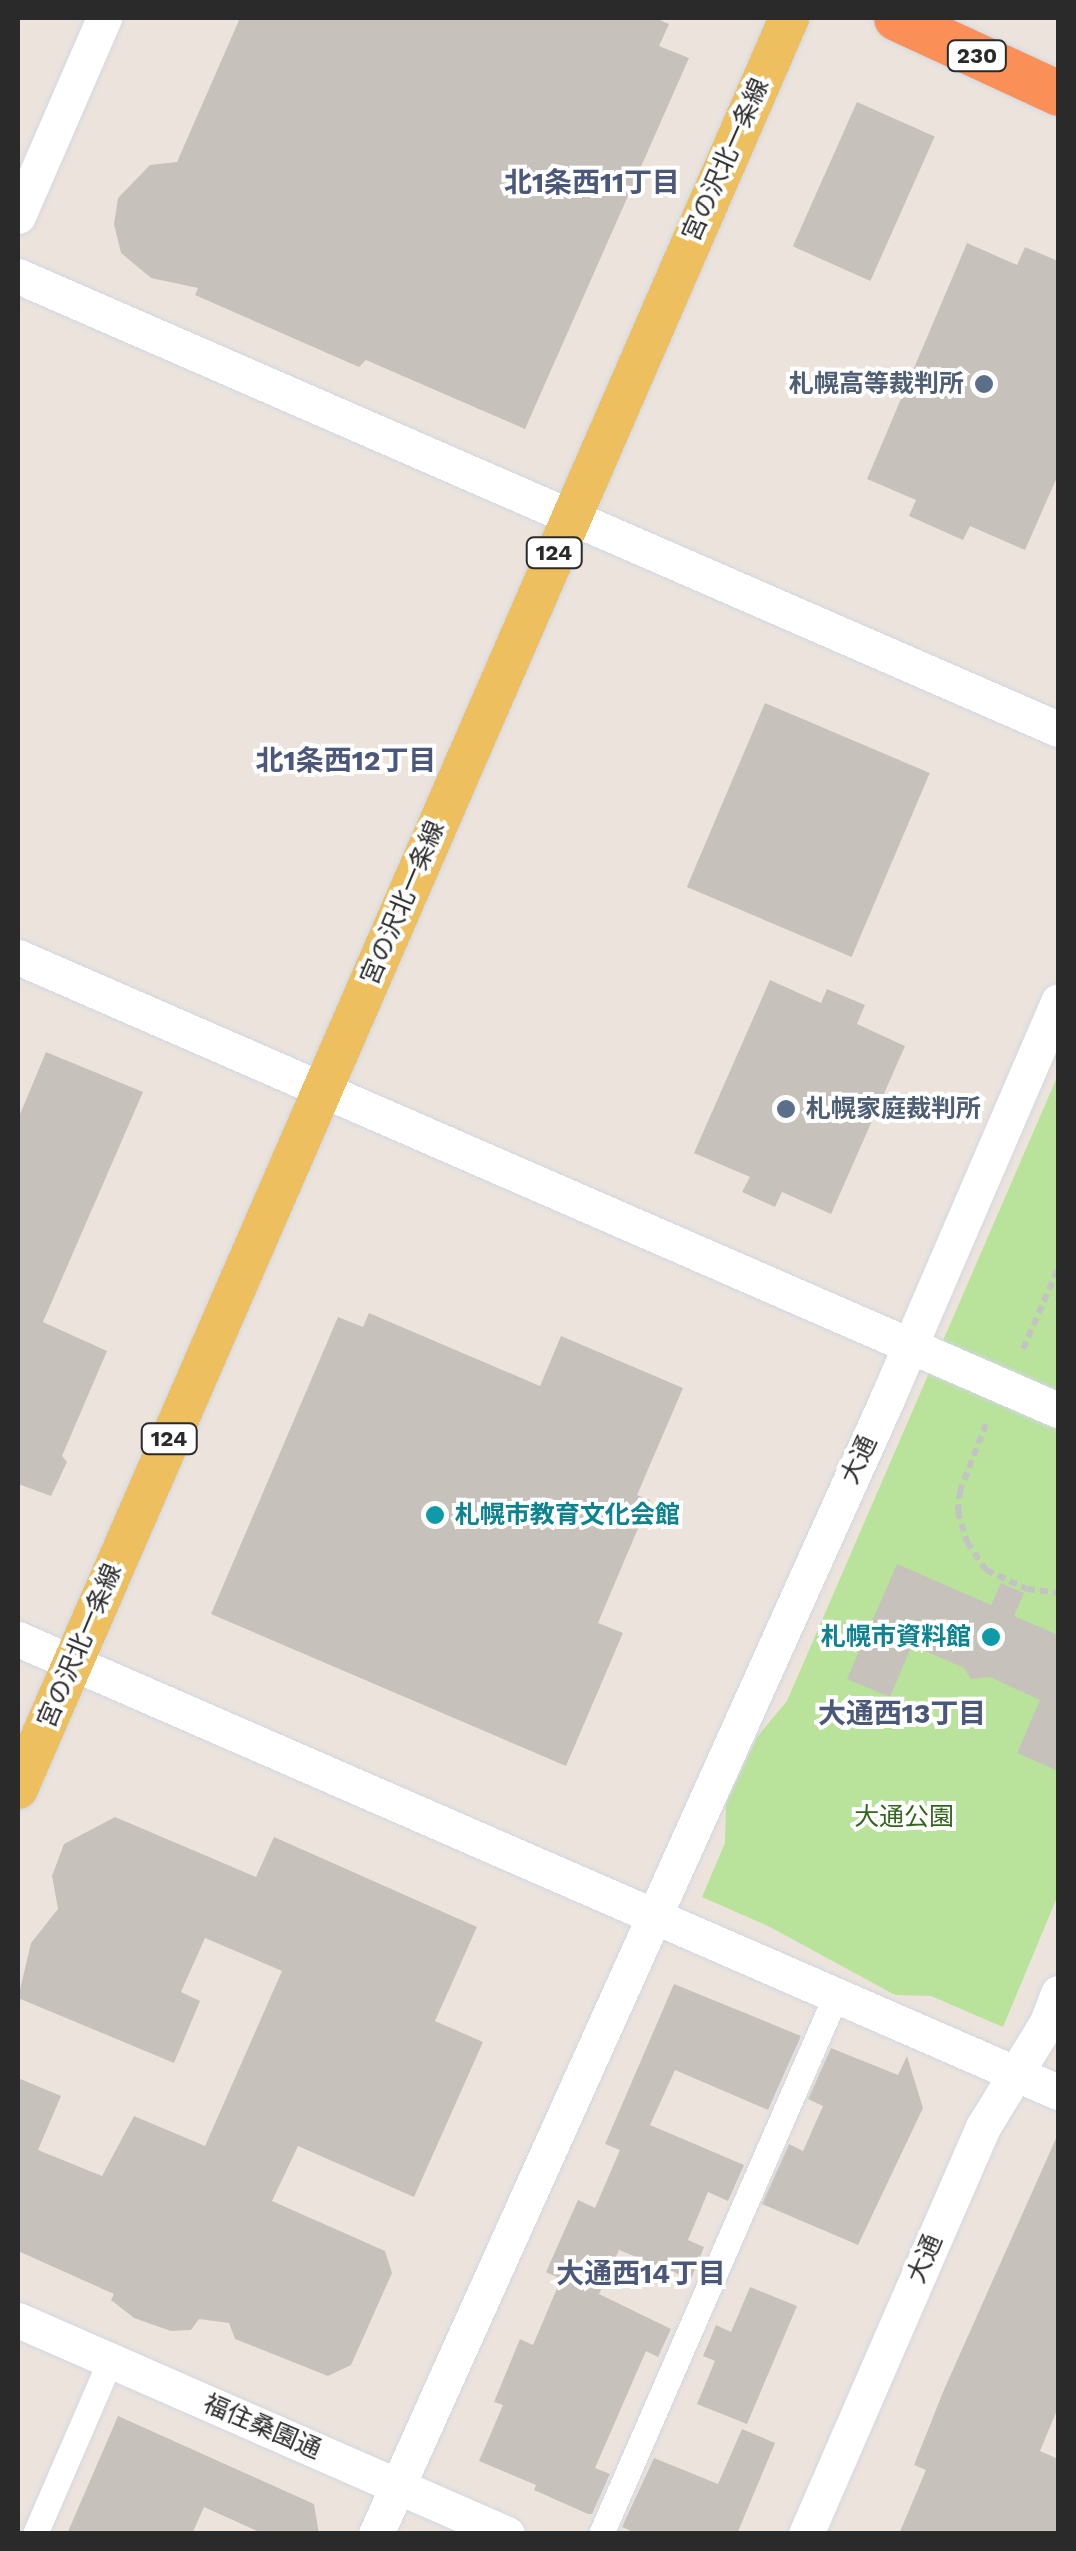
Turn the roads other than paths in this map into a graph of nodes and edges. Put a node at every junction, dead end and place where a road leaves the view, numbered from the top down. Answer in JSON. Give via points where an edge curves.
{"nodes":[{"id":1,"x":104,"y":18,"type":"edge"},
{"id":2,"x":789,"y":18,"type":"edge"},
{"id":3,"x":896,"y":18,"type":"edge"},
{"id":4,"x":1058,"y":93,"type":"edge"},
{"id":5,"x":18,"y":216,"type":"edge"},
{"id":6,"x":18,"y":276,"type":"edge"},
{"id":7,"x":570,"y":517,"type":"junction"},
{"id":8,"x":1058,"y":730,"type":"edge"},
{"id":9,"x":18,"y":957,"type":"edge"},
{"id":10,"x":1058,"y":1001,"type":"edge"},
{"id":11,"x":322,"y":1090,"type":"junction"},
{"id":12,"x":909,"y":1345,"type":"junction"},
{"id":13,"x":1058,"y":1410,"type":"edge"},
{"id":14,"x":18,"y":1639,"type":"edge"},
{"id":15,"x":72,"y":1664,"type":"junction"},
{"id":16,"x":18,"y":1789,"type":"edge"},
{"id":17,"x":651,"y":1915,"type":"junction"},
{"id":18,"x":1058,"y":1993,"type":"edge"},
{"id":19,"x":836,"y":1995,"type":"junction"},
{"id":20,"x":1014,"y":2072,"type":"junction"},
{"id":21,"x":1058,"y":2092,"type":"edge"},
{"id":22,"x":18,"y":2320,"type":"edge"},
{"id":23,"x":110,"y":2361,"type":"junction"},
{"id":24,"x":397,"y":2486,"type":"junction"},
{"id":25,"x":35,"y":2534,"type":"edge"},
{"id":26,"x":376,"y":2534,"type":"edge"},
{"id":27,"x":507,"y":2534,"type":"edge"},
{"id":28,"x":601,"y":2534,"type":"edge"},
{"id":29,"x":806,"y":2534,"type":"edge"}],
"edges":[{"from":1,"to":5,"type":"street"},
{"from":2,"to":7,"type":"main road","name":"宮の沢北一条線","number":"124"},
{"from":3,"to":4,"type":"highway","number":"230"},
{"from":6,"to":7,"type":"street"},
{"from":7,"to":8,"type":"street"},
{"from":7,"to":11,"type":"main road","name":"宮の沢北一条線","number":"124"},
{"from":9,"to":11,"type":"street"},
{"from":10,"to":12,"type":"street","name":"大通"},
{"from":11,"to":12,"type":"street"},
{"from":11,"to":15,"type":"main road","name":"宮の沢北一条線","number":"124"},
{"from":12,"to":13,"type":"street"},
{"from":12,"to":17,"type":"street","name":"大通"},
{"from":14,"to":15,"type":"street"},
{"from":15,"to":16,"type":"main road","name":"宮の沢北一条線","number":"124"},
{"from":15,"to":17,"type":"street"},
{"from":17,"to":19,"type":"street"},
{"from":17,"to":24,"type":"street","name":"大通"},
{"from":18,"to":20,"type":"street","name":"大通"},
{"from":19,"to":20,"type":"street"},
{"from":19,"to":28,"type":"street"},
{"from":20,"to":21,"type":"street"},
{"from":20,"to":29,"type":"street","name":"大通","via":[[983,2126]]},
{"from":22,"to":23,"type":"street","name":"福住桑園通"},
{"from":23,"to":24,"type":"street","name":"福住桑園通"},
{"from":23,"to":25,"type":"street"},
{"from":24,"to":26,"type":"street","name":"大通"},
{"from":24,"to":27,"type":"street","name":"福住桑園通"}]}
